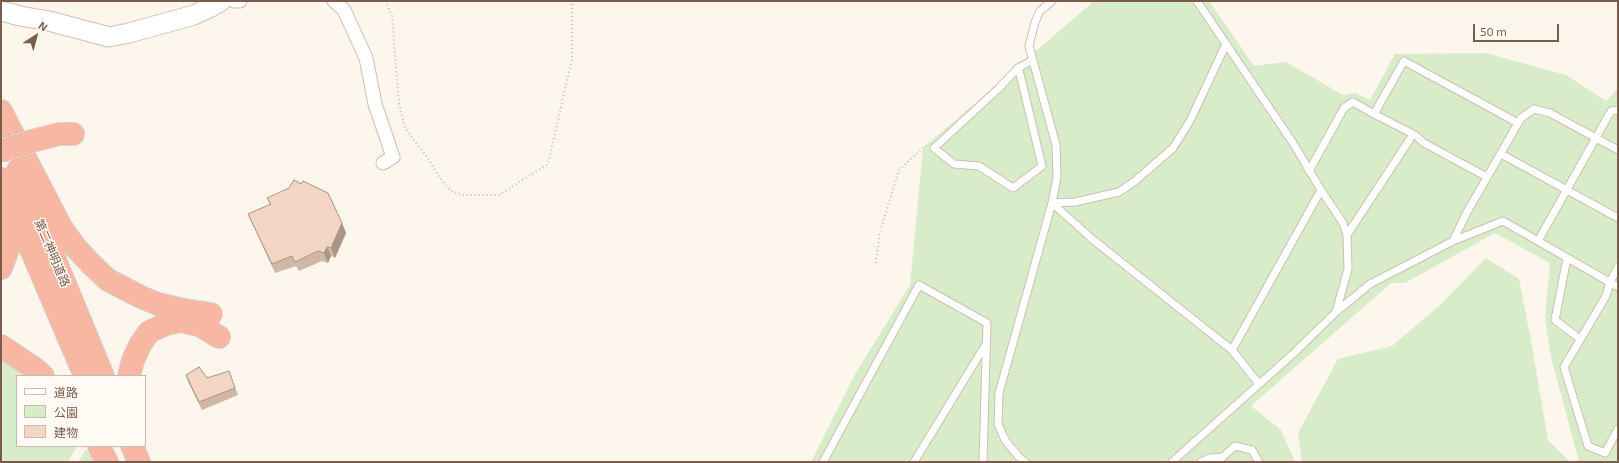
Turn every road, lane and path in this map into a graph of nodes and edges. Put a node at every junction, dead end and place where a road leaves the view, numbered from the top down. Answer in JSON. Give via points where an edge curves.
{"nodes":[{"id":1,"x":221,"y":1,"type":"edge"},
{"id":2,"x":234,"y":1,"type":"edge"},
{"id":3,"x":240,"y":1,"type":"edge"},
{"id":4,"x":334,"y":1,"type":"edge"},
{"id":5,"x":386,"y":1,"type":"edge"},
{"id":6,"x":572,"y":1,"type":"edge"},
{"id":7,"x":1052,"y":1,"type":"edge"},
{"id":8,"x":1197,"y":1,"type":"edge"},
{"id":9,"x":1,"y":11,"type":"edge"},
{"id":10,"x":1226,"y":44,"type":"junction"},
{"id":11,"x":1032,"y":60,"type":"junction"},
{"id":12,"x":1018,"y":68,"type":"junction"},
{"id":13,"x":1618,"y":110,"type":"edge"},
{"id":14,"x":1,"y":111,"type":"edge"},
{"id":15,"x":1374,"y":114,"type":"junction"},
{"id":16,"x":1518,"y":123,"type":"junction"},
{"id":17,"x":67,"y":128,"type":"dead end"},
{"id":18,"x":1,"y":131,"type":"edge"},
{"id":19,"x":31,"y":136,"type":"junction"},
{"id":20,"x":1,"y":138,"type":"edge"},
{"id":21,"x":1596,"y":138,"type":"junction"},
{"id":22,"x":1410,"y":139,"type":"dead end"},
{"id":23,"x":934,"y":148,"type":"junction"},
{"id":24,"x":1618,"y":150,"type":"edge"},
{"id":25,"x":1,"y":151,"type":"edge"},
{"id":26,"x":1501,"y":154,"type":"junction"},
{"id":27,"x":383,"y":163,"type":"dead end"},
{"id":28,"x":1310,"y":171,"type":"junction"},
{"id":29,"x":1487,"y":177,"type":"junction"},
{"id":30,"x":1,"y":179,"type":"edge"},
{"id":31,"x":1321,"y":190,"type":"junction"},
{"id":32,"x":1567,"y":190,"type":"junction"},
{"id":33,"x":1,"y":203,"type":"edge"},
{"id":34,"x":1052,"y":203,"type":"junction"},
{"id":35,"x":1618,"y":218,"type":"edge"},
{"id":36,"x":1347,"y":235,"type":"junction"},
{"id":37,"x":1453,"y":241,"type":"junction"},
{"id":38,"x":1538,"y":241,"type":"junction"},
{"id":39,"x":1567,"y":258,"type":"junction"},
{"id":40,"x":876,"y":262,"type":"dead end"},
{"id":41,"x":1618,"y":267,"type":"edge"},
{"id":42,"x":1,"y":268,"type":"edge"},
{"id":43,"x":1610,"y":282,"type":"junction"},
{"id":44,"x":1618,"y":287,"type":"edge"},
{"id":45,"x":1336,"y":312,"type":"junction"},
{"id":46,"x":211,"y":314,"type":"dead end"},
{"id":47,"x":219,"y":337,"type":"dead end"},
{"id":48,"x":1580,"y":339,"type":"junction"},
{"id":49,"x":986,"y":344,"type":"junction"},
{"id":50,"x":1,"y":346,"type":"edge"},
{"id":51,"x":1232,"y":350,"type":"junction"},
{"id":52,"x":42,"y":375,"type":"edge"},
{"id":53,"x":85,"y":375,"type":"edge"},
{"id":54,"x":103,"y":375,"type":"edge"},
{"id":55,"x":129,"y":375,"type":"edge"},
{"id":56,"x":1259,"y":384,"type":"junction"},
{"id":57,"x":1618,"y":428,"type":"edge"},
{"id":58,"x":100,"y":447,"type":"edge"},
{"id":59,"x":115,"y":447,"type":"edge"},
{"id":60,"x":132,"y":447,"type":"edge"},
{"id":61,"x":139,"y":447,"type":"edge"},
{"id":62,"x":1016,"y":459,"type":"edge"},
{"id":63,"x":1220,"y":459,"type":"edge"},
{"id":64,"x":107,"y":462,"type":"edge"},
{"id":65,"x":122,"y":462,"type":"edge"},
{"id":66,"x":140,"y":462,"type":"edge"},
{"id":67,"x":823,"y":462,"type":"edge"},
{"id":68,"x":914,"y":462,"type":"edge"},
{"id":69,"x":983,"y":462,"type":"edge"},
{"id":70,"x":1026,"y":462,"type":"edge"},
{"id":71,"x":1172,"y":462,"type":"edge"},
{"id":72,"x":1201,"y":462,"type":"edge"},
{"id":73,"x":1259,"y":462,"type":"edge"}],
"edges":[{"from":1,"to":9,"type":"street","via":[[194,14],[109,37]]},
{"from":2,"to":3,"type":"street"},
{"from":4,"to":27,"type":"street","via":[[344,10],[366,58],[374,104],[393,157]]},
{"from":5,"to":6,"type":"path","via":[[392,16],[398,104],[405,128],[442,181],[451,191],[463,195],[499,195],[548,164],[572,59]]},
{"from":7,"to":11,"type":"lane","via":[[1040,11],[1035,22],[1029,46]]},
{"from":8,"to":10,"type":"lane"},
{"from":10,"to":28,"type":"lane"},
{"from":10,"to":34,"type":"lane","via":[[1190,121],[1173,148],[1119,192],[1075,202]]},
{"from":11,"to":12,"type":"lane"},
{"from":11,"to":34,"type":"lane","via":[[1056,146],[1057,176]]},
{"from":12,"to":23,"type":"lane"},
{"from":12,"to":23,"type":"lane","via":[[1042,166],[1013,188],[979,166],[954,164]]},
{"from":13,"to":21,"type":"lane","via":[[1611,111]]},
{"from":14,"to":46,"type":"highway","via":[[61,227],[92,265],[108,280],[141,297],[158,304]]},
{"from":15,"to":16,"type":"lane","via":[[1404,61]]},
{"from":15,"to":28,"type":"lane","via":[[1353,102],[1344,108]]},
{"from":15,"to":29,"type":"lane"},
{"from":16,"to":21,"type":"lane","via":[[1534,109],[1550,113]]},
{"from":16,"to":26,"type":"lane"},
{"from":17,"to":19,"type":"highway","via":[[59,134]]},
{"from":18,"to":54,"type":"highway","name":"第二神明道路"},
{"from":19,"to":20,"type":"highway"},
{"from":19,"to":25,"type":"highway","bridge":true},
{"from":21,"to":24,"type":"lane"},
{"from":21,"to":32,"type":"lane"},
{"from":22,"to":36,"type":"lane"},
{"from":23,"to":40,"type":"path","via":[[924,146],[899,170],[880,232]]},
{"from":26,"to":29,"type":"lane"},
{"from":26,"to":32,"type":"lane"},
{"from":28,"to":31,"type":"lane"},
{"from":29,"to":37,"type":"lane"},
{"from":30,"to":53,"type":"highway","name":"第二神明道路"},
{"from":31,"to":36,"type":"lane","via":[[1343,223]]},
{"from":31,"to":51,"type":"lane"},
{"from":32,"to":35,"type":"lane"},
{"from":32,"to":38,"type":"lane"},
{"from":33,"to":42,"type":"highway","via":[[8,225],[8,249]]},
{"from":34,"to":51,"type":"lane","via":[[1092,239]]},
{"from":34,"to":62,"type":"lane","via":[[999,393],[998,424]]},
{"from":36,"to":45,"type":"lane","via":[[1348,269]]},
{"from":37,"to":38,"type":"lane","via":[[1503,221]]},
{"from":37,"to":45,"type":"lane","via":[[1370,284]]},
{"from":38,"to":39,"type":"lane"},
{"from":39,"to":43,"type":"lane"},
{"from":39,"to":48,"type":"lane","via":[[1555,320]]},
{"from":41,"to":43,"type":"lane"},
{"from":43,"to":44,"type":"lane"},
{"from":43,"to":48,"type":"lane","via":[[1606,296]]},
{"from":45,"to":56,"type":"lane"},
{"from":47,"to":55,"type":"highway","via":[[200,326],[182,321],[166,324],[149,332],[133,360]]},
{"from":48,"to":57,"type":"lane","via":[[1564,367],[1588,446],[1604,453]]},
{"from":49,"to":67,"type":"lane","via":[[987,324],[919,285]]},
{"from":49,"to":68,"type":"lane"},
{"from":49,"to":69,"type":"lane"},
{"from":50,"to":52,"type":"highway"},
{"from":51,"to":56,"type":"lane"},
{"from":56,"to":71,"type":"lane"},
{"from":58,"to":64,"type":"highway"},
{"from":59,"to":65,"type":"highway"},
{"from":60,"to":66,"type":"highway"},
{"from":61,"to":66,"type":"highway"},
{"from":62,"to":70,"type":"lane"},
{"from":63,"to":72,"type":"lane","via":[[1210,458]]},
{"from":63,"to":73,"type":"lane","via":[[1235,446],[1252,450]]}]}
